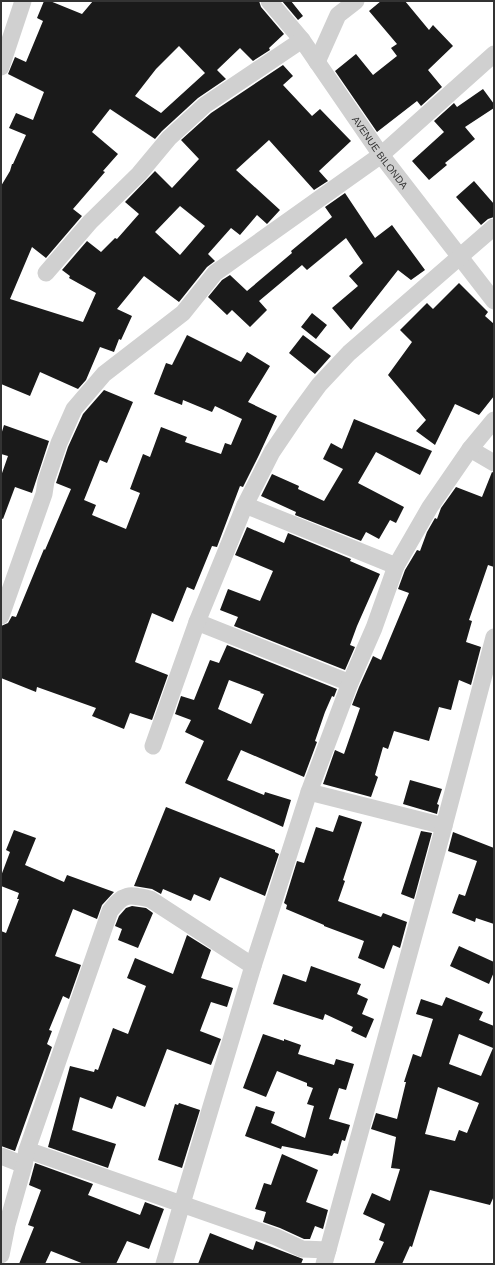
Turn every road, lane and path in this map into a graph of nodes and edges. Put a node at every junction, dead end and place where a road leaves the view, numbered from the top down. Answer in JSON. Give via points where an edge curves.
{"nodes":[{"id":1,"x":23,"y":1,"type":"edge"},
{"id":2,"x":269,"y":1,"type":"edge"},
{"id":3,"x":356,"y":1,"type":"edge"},
{"id":4,"x":302,"y":40,"type":"junction"},
{"id":5,"x":494,"y":54,"type":"edge"},
{"id":6,"x":317,"y":62,"type":"junction"},
{"id":7,"x":1,"y":67,"type":"edge"},
{"id":8,"x":381,"y":155,"type":"junction"},
{"id":9,"x":494,"y":227,"type":"edge"},
{"id":10,"x":459,"y":257,"type":"junction"},
{"id":11,"x":46,"y":273,"type":"dead end"},
{"id":12,"x":494,"y":301,"type":"edge"},
{"id":13,"x":494,"y":420,"type":"edge"},
{"id":14,"x":470,"y":449,"type":"junction"},
{"id":15,"x":494,"y":463,"type":"edge"},
{"id":16,"x":245,"y":505,"type":"junction"},
{"id":17,"x":396,"y":566,"type":"junction"},
{"id":18,"x":1,"y":616,"type":"edge"},
{"id":19,"x":197,"y":622,"type":"junction"},
{"id":20,"x":494,"y":637,"type":"edge"},
{"id":21,"x":350,"y":684,"type":"junction"},
{"id":22,"x":153,"y":746,"type":"dead end"},
{"id":23,"x":309,"y":792,"type":"junction"},
{"id":24,"x":444,"y":826,"type":"junction"},
{"id":25,"x":253,"y":966,"type":"junction"},
{"id":26,"x":1,"y":1156,"type":"edge"},
{"id":27,"x":26,"y":1157,"type":"junction"},
{"id":28,"x":182,"y":1205,"type":"junction"},
{"id":29,"x":1,"y":1255,"type":"edge"},
{"id":30,"x":326,"y":1257,"type":"edge"},
{"id":31,"x":164,"y":1264,"type":"edge"}],
"edges":[{"from":1,"to":7,"type":"street"},
{"from":2,"to":4,"type":"street","name":"AVENUE BILONDA"},
{"from":3,"to":6,"type":"street","via":[[338,15]]},
{"from":4,"to":6,"type":"street","name":"AVENUE BILONDA"},
{"from":4,"to":11,"type":"street","via":[[205,105],[90,222]]},
{"from":5,"to":8,"type":"street"},
{"from":6,"to":8,"type":"street","name":"AVENUE BILONDA"},
{"from":8,"to":10,"type":"street","name":"AVENUE BILONDA"},
{"from":8,"to":18,"type":"street","via":[[215,273],[184,314],[104,374],[74,409],[59,443]]},
{"from":9,"to":10,"type":"street"},
{"from":10,"to":12,"type":"street","name":"AVENUE BILONDA"},
{"from":10,"to":16,"type":"street","via":[[349,353],[319,386],[272,452]]},
{"from":13,"to":14,"type":"street"},
{"from":14,"to":15,"type":"street"},
{"from":14,"to":17,"type":"street","via":[[430,507]]},
{"from":16,"to":17,"type":"street"},
{"from":16,"to":19,"type":"street"},
{"from":17,"to":21,"type":"street","via":[[374,628]]},
{"from":19,"to":21,"type":"street"},
{"from":19,"to":22,"type":"street"},
{"from":20,"to":24,"type":"street"},
{"from":21,"to":23,"type":"street"},
{"from":23,"to":24,"type":"street"},
{"from":23,"to":25,"type":"street"},
{"from":24,"to":30,"type":"street"},
{"from":25,"to":27,"type":"street","via":[[150,899],[132,895],[120,898],[110,910]]},
{"from":25,"to":28,"type":"street"},
{"from":26,"to":27,"type":"street"},
{"from":27,"to":28,"type":"street"},
{"from":27,"to":29,"type":"street"},
{"from":28,"to":30,"type":"street"},
{"from":28,"to":31,"type":"street"}]}
